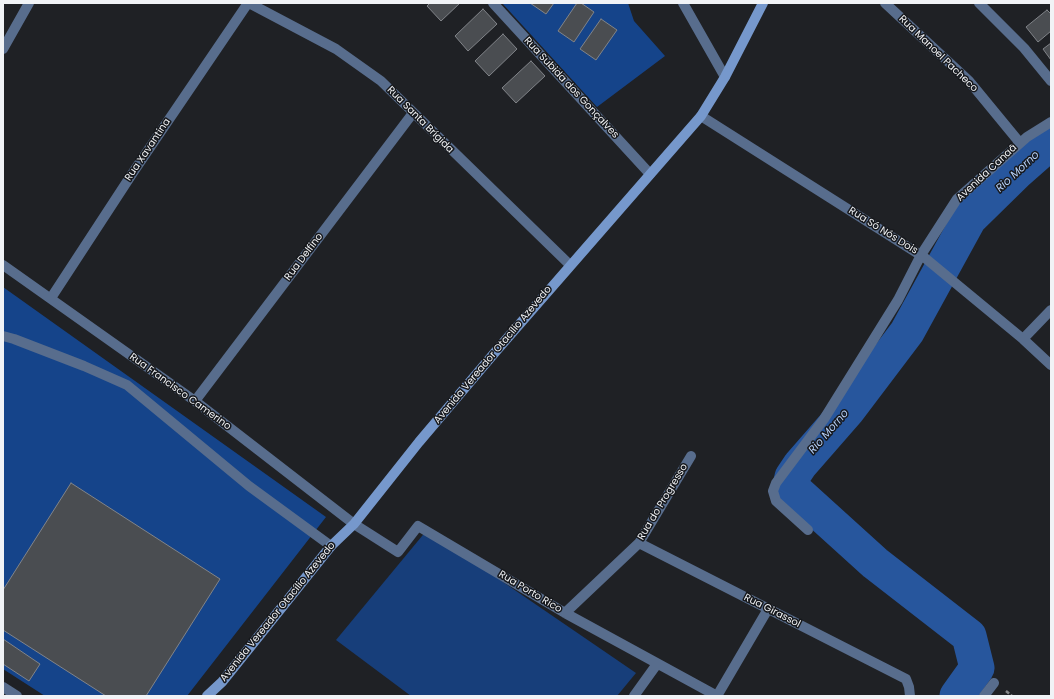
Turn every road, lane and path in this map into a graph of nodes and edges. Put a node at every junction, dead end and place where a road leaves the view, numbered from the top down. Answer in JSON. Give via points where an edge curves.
{"nodes":[{"id":1,"x":29,"y":3,"type":"edge"},
{"id":2,"x":249,"y":3,"type":"edge"},
{"id":3,"x":493,"y":3,"type":"edge"},
{"id":4,"x":683,"y":3,"type":"edge"},
{"id":5,"x":764,"y":3,"type":"edge"},
{"id":6,"x":884,"y":3,"type":"edge"},
{"id":7,"x":979,"y":3,"type":"edge"},
{"id":8,"x":3,"y":49,"type":"edge"},
{"id":9,"x":725,"y":77,"type":"junction"},
{"id":10,"x":1051,"y":81,"type":"edge"},
{"id":11,"x":413,"y":113,"type":"junction"},
{"id":12,"x":701,"y":116,"type":"junction"},
{"id":13,"x":1051,"y":122,"type":"edge"},
{"id":14,"x":1020,"y":143,"type":"junction"},
{"id":15,"x":650,"y":174,"type":"junction"},
{"id":16,"x":923,"y":257,"type":"junction"},
{"id":17,"x":3,"y":265,"type":"edge"},
{"id":18,"x":570,"y":265,"type":"junction"},
{"id":19,"x":51,"y":298,"type":"junction"},
{"id":20,"x":1051,"y":310,"type":"edge"},
{"id":21,"x":3,"y":336,"type":"edge"},
{"id":22,"x":1023,"y":339,"type":"junction"},
{"id":23,"x":1051,"y":365,"type":"edge"},
{"id":24,"x":195,"y":402,"type":"junction"},
{"id":25,"x":691,"y":456,"type":"dead end"},
{"id":26,"x":354,"y":524,"type":"junction"},
{"id":27,"x":808,"y":530,"type":"dead end"},
{"id":28,"x":639,"y":544,"type":"junction"},
{"id":29,"x":331,"y":546,"type":"junction"},
{"id":30,"x":768,"y":609,"type":"junction"},
{"id":31,"x":565,"y":613,"type":"junction"},
{"id":32,"x":657,"y":664,"type":"junction"},
{"id":33,"x":994,"y":683,"type":"dead end"},
{"id":34,"x":3,"y":687,"type":"edge"},
{"id":35,"x":17,"y":696,"type":"edge"},
{"id":36,"x":207,"y":696,"type":"edge"},
{"id":37,"x":634,"y":696,"type":"edge"},
{"id":38,"x":717,"y":696,"type":"edge"},
{"id":39,"x":910,"y":696,"type":"edge"},
{"id":40,"x":984,"y":696,"type":"edge"}],
"edges":[{"from":1,"to":8,"type":"street"},
{"from":2,"to":11,"type":"street","name":"Rua Santa Brígida","via":[[336,49],[381,80]]},
{"from":2,"to":19,"type":"street","name":"Rua Xavantina","via":[[138,164]]},
{"from":3,"to":15,"type":"street","name":"Rua Subida dos Gonçalves"},
{"from":4,"to":9,"type":"street"},
{"from":5,"to":9,"type":"main road","name":"Avenida Vereador Otacílio Azevedo"},
{"from":6,"to":14,"type":"street","name":"Rua Manoel Pacheco","via":[[969,81]]},
{"from":7,"to":10,"type":"street","via":[[1024,48]]},
{"from":9,"to":12,"type":"main road","name":"Avenida Vereador Otacílio Azevedo"},
{"from":11,"to":18,"type":"street","name":"Rua Santa Brígida"},
{"from":11,"to":24,"type":"street","name":"Rua Delfino"},
{"from":12,"to":15,"type":"main road","name":"Avenida Vereador Otacílio Azevedo"},
{"from":12,"to":16,"type":"street","name":"Rua Só Nós Dois"},
{"from":13,"to":14,"type":"street","name":"Avenida Canaã"},
{"from":14,"to":16,"type":"street","name":"Avenida Canaã","via":[[958,199]]},
{"from":15,"to":18,"type":"main road","name":"Avenida Vereador Otacílio Azevedo"},
{"from":16,"to":22,"type":"street","name":"Rua Só Nós Dois"},
{"from":16,"to":27,"type":"street","name":"Avenida Canaã","via":[[824,419],[774,486],[776,501]]},
{"from":17,"to":19,"type":"street","name":"Rua Francisco Camerino"},
{"from":18,"to":26,"type":"main road","name":"Avenida Vereador Otacílio Azevedo","via":[[419,442]]},
{"from":19,"to":24,"type":"street","name":"Rua Francisco Camerino"},
{"from":20,"to":22,"type":"street"},
{"from":21,"to":29,"type":"street","via":[[127,385],[249,486]]},
{"from":22,"to":23,"type":"street","name":"Rua Só Nós Dois"},
{"from":24,"to":26,"type":"street","name":"Rua Francisco Camerino"},
{"from":25,"to":28,"type":"street","name":"Rua do Progresso"},
{"from":26,"to":29,"type":"main road","name":"Avenida Vereador Otacílio Azevedo"},
{"from":26,"to":31,"type":"street","name":"Rua Porto Rico","via":[[398,552],[418,526]]},
{"from":28,"to":30,"type":"street","name":"Rua Girassol"},
{"from":28,"to":31,"type":"street","name":"Rua do Progresso"},
{"from":29,"to":36,"type":"main road","name":"Avenida Vereador Otacílio Azevedo","via":[[222,682]]},
{"from":30,"to":38,"type":"street"},
{"from":30,"to":39,"type":"street","name":"Rua Girassol","via":[[906,679],[910,687]]},
{"from":31,"to":32,"type":"street","name":"Rua Porto Rico"},
{"from":32,"to":37,"type":"street"},
{"from":32,"to":38,"type":"street","name":"Rua Porto Rico"},
{"from":33,"to":40,"type":"street"},
{"from":34,"to":35,"type":"street"}]}
